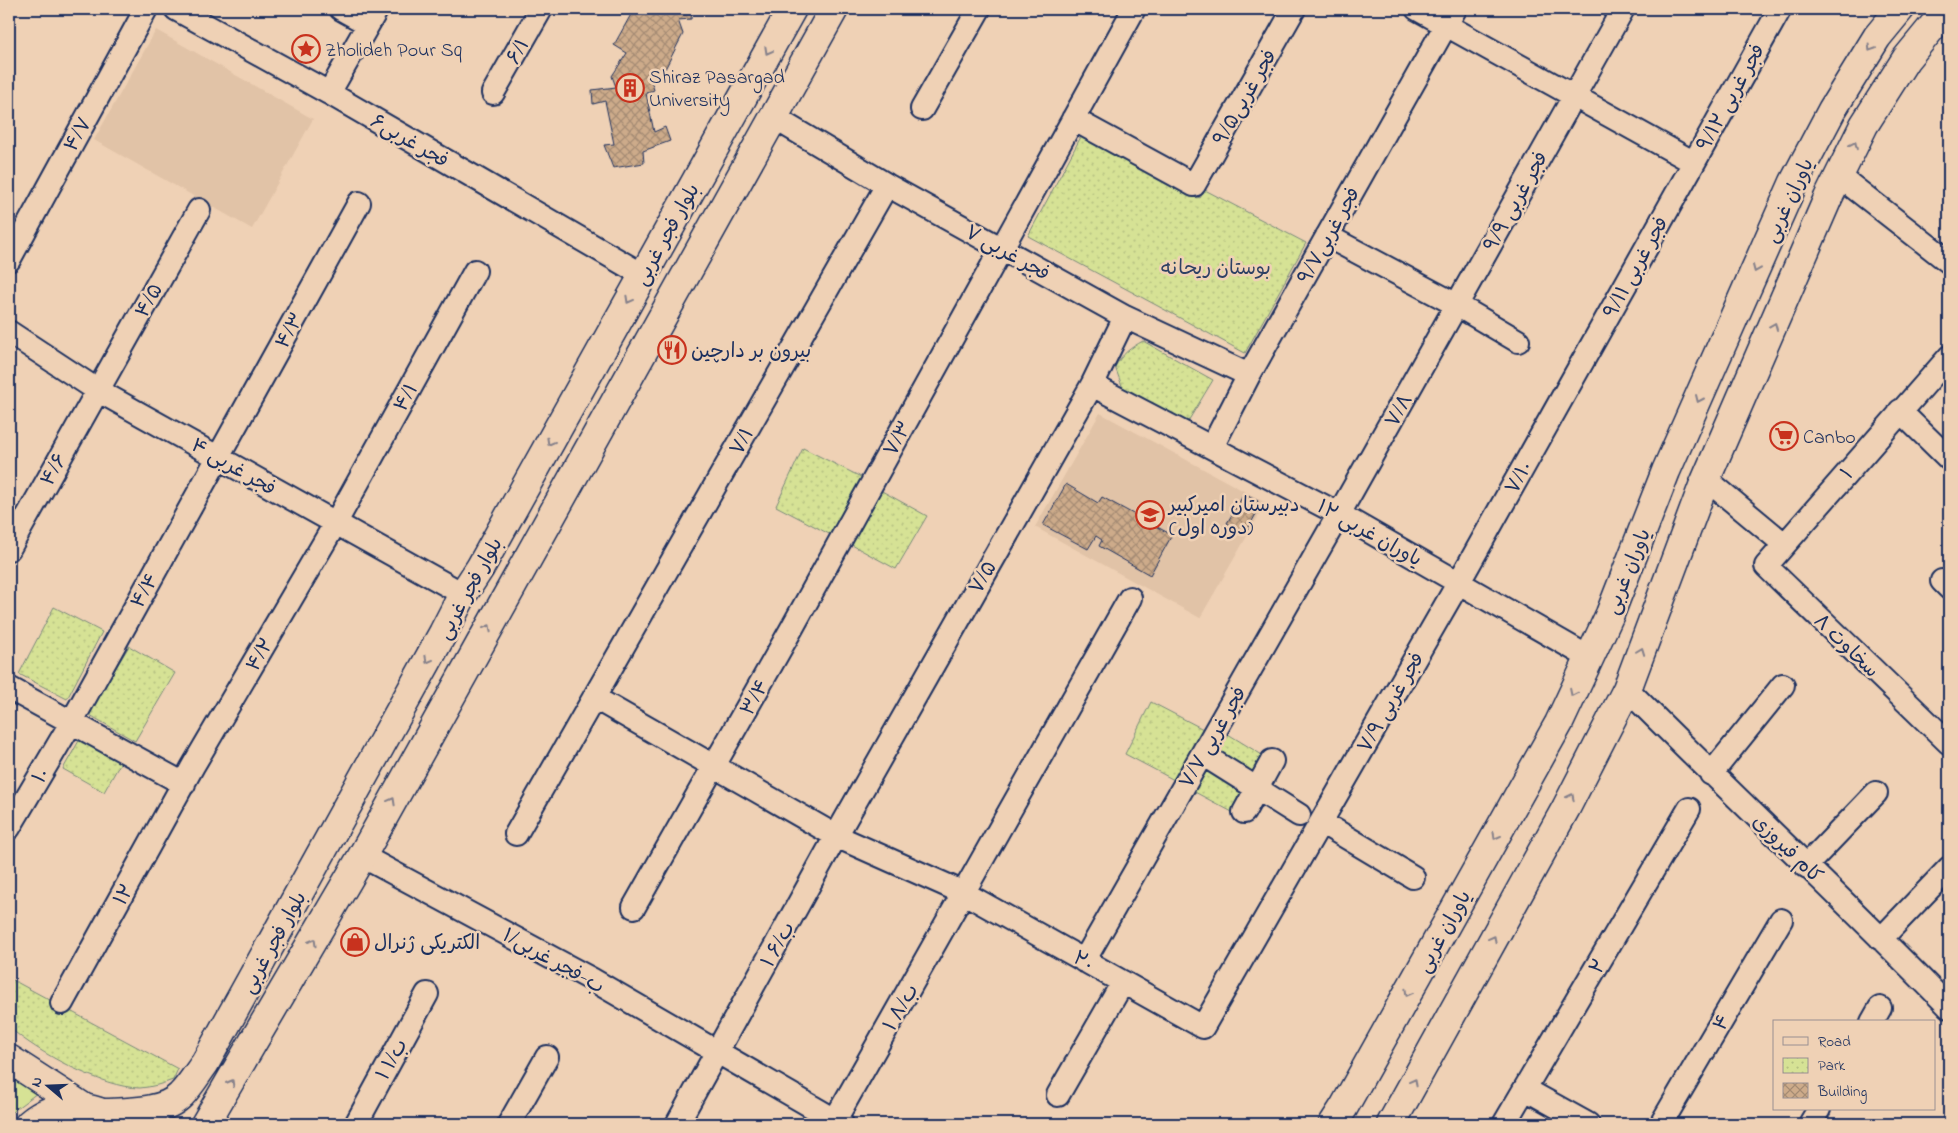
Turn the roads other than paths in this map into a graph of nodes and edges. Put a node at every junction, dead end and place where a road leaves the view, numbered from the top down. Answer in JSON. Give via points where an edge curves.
{"nodes":[{"id":1,"x":146,"y":9,"type":"edge"},
{"id":2,"x":176,"y":9,"type":"edge"},
{"id":3,"x":342,"y":9,"type":"edge"},
{"id":4,"x":541,"y":9,"type":"edge"},
{"id":5,"x":792,"y":9,"type":"edge"},
{"id":6,"x":834,"y":9,"type":"edge"},
{"id":7,"x":979,"y":9,"type":"edge"},
{"id":8,"x":1134,"y":9,"type":"edge"},
{"id":9,"x":1294,"y":9,"type":"edge"},
{"id":10,"x":1417,"y":9,"type":"edge"},
{"id":11,"x":1623,"y":9,"type":"edge"},
{"id":12,"x":1780,"y":9,"type":"edge"},
{"id":13,"x":1900,"y":9,"type":"edge"},
{"id":14,"x":373,"y":16,"type":"edge"},
{"id":15,"x":1450,"y":17,"type":"edge"},
{"id":16,"x":1943,"y":20,"type":"edge"},
{"id":17,"x":329,"y":93,"type":"junction"},
{"id":18,"x":492,"y":93,"type":"dead end"},
{"id":19,"x":1574,"y":96,"type":"junction"},
{"id":20,"x":922,"y":109,"type":"dead end"},
{"id":21,"x":773,"y":117,"type":"junction"},
{"id":22,"x":1073,"y":119,"type":"junction"},
{"id":23,"x":1693,"y":162,"type":"junction"},
{"id":24,"x":1839,"y":176,"type":"junction"},
{"id":25,"x":887,"y":185,"type":"junction"},
{"id":26,"x":359,"y":203,"type":"dead end"},
{"id":27,"x":198,"y":210,"type":"dead end"},
{"id":28,"x":1327,"y":236,"type":"junction"},
{"id":29,"x":1002,"y":248,"type":"junction"},
{"id":30,"x":11,"y":249,"type":"edge"},
{"id":31,"x":1949,"y":262,"type":"edge"},
{"id":32,"x":476,"y":271,"type":"dead end"},
{"id":33,"x":643,"y":275,"type":"junction"},
{"id":34,"x":1457,"y":305,"type":"junction"},
{"id":35,"x":1125,"y":317,"type":"junction"},
{"id":36,"x":9,"y":332,"type":"edge"},
{"id":37,"x":1518,"y":341,"type":"dead end"},
{"id":38,"x":1719,"y":354,"type":"junction"},
{"id":39,"x":1949,"y":357,"type":"edge"},
{"id":40,"x":1754,"y":370,"type":"junction"},
{"id":41,"x":1576,"y":372,"type":"joint"},
{"id":42,"x":1249,"y":375,"type":"junction"},
{"id":43,"x":1092,"y":385,"type":"junction"},
{"id":44,"x":97,"y":390,"type":"junction"},
{"id":45,"x":1900,"y":411,"type":"junction"},
{"id":46,"x":1212,"y":446,"type":"junction"},
{"id":47,"x":218,"y":457,"type":"junction"},
{"id":48,"x":1949,"y":459,"type":"edge"},
{"id":49,"x":1706,"y":479,"type":"junction"},
{"id":50,"x":1340,"y":514,"type":"junction"},
{"id":51,"x":335,"y":524,"type":"junction"},
{"id":52,"x":1784,"y":544,"type":"junction"},
{"id":53,"x":9,"y":549,"type":"edge"},
{"id":54,"x":1459,"y":582,"type":"junction"},
{"id":55,"x":463,"y":594,"type":"junction"},
{"id":56,"x":1130,"y":598,"type":"dead end"},
{"id":57,"x":792,"y":628,"type":"joint"},
{"id":58,"x":1590,"y":658,"type":"junction"},
{"id":59,"x":1783,"y":685,"type":"dead end"},
{"id":60,"x":9,"y":688,"type":"edge"},
{"id":61,"x":1627,"y":689,"type":"junction"},
{"id":62,"x":595,"y":698,"type":"junction"},
{"id":63,"x":70,"y":723,"type":"junction"},
{"id":64,"x":1949,"y":743,"type":"edge"},
{"id":65,"x":1202,"y":754,"type":"junction"},
{"id":66,"x":1272,"y":761,"type":"dead end"},
{"id":67,"x":715,"y":766,"type":"junction"},
{"id":68,"x":1711,"y":774,"type":"junction"},
{"id":69,"x":184,"y":784,"type":"junction"},
{"id":70,"x":1256,"y":788,"type":"junction"},
{"id":71,"x":1876,"y":793,"type":"dead end"},
{"id":72,"x":1689,"y":809,"type":"dead end"},
{"id":73,"x":1244,"y":812,"type":"dead end"},
{"id":74,"x":1299,"y":815,"type":"dead end"},
{"id":75,"x":1321,"y":822,"type":"junction"},
{"id":76,"x":9,"y":828,"type":"edge"},
{"id":77,"x":516,"y":834,"type":"dead end"},
{"id":78,"x":836,"y":836,"type":"junction"},
{"id":79,"x":362,"y":856,"type":"junction"},
{"id":80,"x":1806,"y":866,"type":"junction"},
{"id":81,"x":1949,"y":868,"type":"edge"},
{"id":82,"x":1413,"y":877,"type":"dead end"},
{"id":83,"x":964,"y":893,"type":"junction"},
{"id":84,"x":634,"y":907,"type":"dead end"},
{"id":85,"x":1781,"y":920,"type":"dead end"},
{"id":86,"x":1882,"y":939,"type":"junction"},
{"id":87,"x":1084,"y":961,"type":"junction"},
{"id":88,"x":1123,"y":982,"type":"junction"},
{"id":89,"x":427,"y":994,"type":"dead end"},
{"id":90,"x":62,"y":1003,"type":"dead end"},
{"id":91,"x":1949,"y":1007,"type":"edge"},
{"id":92,"x":1203,"y":1027,"type":"joint"},
{"id":93,"x":718,"y":1053,"type":"junction"},
{"id":94,"x":546,"y":1057,"type":"dead end"},
{"id":95,"x":9,"y":1059,"type":"edge"},
{"id":96,"x":1525,"y":1089,"type":"junction"},
{"id":97,"x":1058,"y":1094,"type":"dead end"},
{"id":98,"x":180,"y":1097,"type":"junction"},
{"id":99,"x":1818,"y":1110,"type":"edge"},
{"id":100,"x":104,"y":1115,"type":"edge"},
{"id":101,"x":208,"y":1119,"type":"edge"},
{"id":102,"x":839,"y":1122,"type":"edge"},
{"id":103,"x":29,"y":1124,"type":"edge"},
{"id":104,"x":356,"y":1124,"type":"edge"},
{"id":105,"x":509,"y":1124,"type":"edge"},
{"id":106,"x":678,"y":1124,"type":"edge"},
{"id":107,"x":1333,"y":1124,"type":"edge"},
{"id":108,"x":1390,"y":1124,"type":"edge"},
{"id":109,"x":1504,"y":1124,"type":"edge"},
{"id":110,"x":1588,"y":1124,"type":"edge"},
{"id":111,"x":1661,"y":1124,"type":"edge"},
{"id":112,"x":1810,"y":1124,"type":"edge"}],
"edges":[{"from":1,"to":30,"type":"street","name":"۴/۷"},
{"from":2,"to":17,"type":"street","name":"فجر غربی۶"},
{"from":3,"to":14,"type":"street"},
{"from":4,"to":18,"type":"street","name":"۶/۱"},
{"from":5,"to":33,"type":"main road","name":"بلوار فجر غربی","one_way":true},
{"from":6,"to":21,"type":"main road","name":"بلوار فجر غربی"},
{"from":7,"to":20,"type":"street"},
{"from":8,"to":22,"type":"street","name":"۷/۳"},
{"from":9,"to":22,"type":"street","name":"فجر غربی۹/۵","via":[[1194,185]]},
{"from":10,"to":15,"type":"street"},
{"from":11,"to":19,"type":"street","name":"۹/۹ فجر غربی"},
{"from":12,"to":23,"type":"street","name":"۹/۱۲ فجر غربی"},
{"from":13,"to":38,"type":"main road","name":"یاوران غربی","one_way":true,"via":[[1877,37],[1832,110],[1794,182]]},
{"from":14,"to":17,"type":"street"},
{"from":15,"to":19,"type":"street"},
{"from":15,"to":28,"type":"street","name":"فجر غربی۹/۷"},
{"from":24,"to":16,"type":"main road","name":"یاوران غربی","one_way":true,"via":[[1864,125],[1906,59]]},
{"from":17,"to":33,"type":"street","name":"فجر غربی۶"},
{"from":19,"to":23,"type":"street"},
{"from":19,"to":34,"type":"street","name":"۹/۹ فجر غربی"},
{"from":21,"to":25,"type":"street","name":"۷ فجر غربی"},
{"from":79,"to":21,"type":"main road","name":"بلوار فجر غربی","one_way":true},
{"from":22,"to":29,"type":"street","name":"۷/۳"},
{"from":23,"to":41,"type":"street","name":"۹/۱۱ فجر غربی"},
{"from":24,"to":31,"type":"street"},
{"from":40,"to":24,"type":"main road","name":"یاوران غربی","one_way":true},
{"from":25,"to":29,"type":"street","name":"۷ فجر غربی"},
{"from":25,"to":62,"type":"street","name":"۷/۱"},
{"from":26,"to":47,"type":"street","name":"۴/۳"},
{"from":27,"to":44,"type":"street","name":"۴/۵"},
{"from":28,"to":34,"type":"street"},
{"from":28,"to":42,"type":"street","name":"فجر غربی۹/۷"},
{"from":29,"to":35,"type":"street","name":"۷ فجر غربی"},
{"from":29,"to":57,"type":"street","name":"۷/۳"},
{"from":32,"to":51,"type":"street","name":"۴/۱"},
{"from":33,"to":55,"type":"main road","name":"بلوار فجر غربی","one_way":true},
{"from":34,"to":37,"type":"street"},
{"from":34,"to":50,"type":"street","name":"۷/۸"},
{"from":35,"to":42,"type":"street","name":"۷ فجر غربی"},
{"from":35,"to":43,"type":"street","name":"۷/۵"},
{"from":36,"to":44,"type":"street","name":"۴ فجر غربی"},
{"from":38,"to":40,"type":"main road"},
{"from":38,"to":58,"type":"main road","name":"یاوران غربی","one_way":true,"via":[[1666,472]]},
{"from":39,"to":45,"type":"street","name":"۱"},
{"from":40,"to":49,"type":"main road","name":"یاوران غربی"},
{"from":41,"to":54,"type":"street","name":"۷/۱۰"},
{"from":42,"to":46,"type":"street","name":"فجر غربی۹/۷"},
{"from":43,"to":46,"type":"street","name":"۱۲ یاوران غربی"},
{"from":43,"to":78,"type":"street","name":"۷/۵"},
{"from":44,"to":47,"type":"street","name":"۴ فجر غربی"},
{"from":44,"to":53,"type":"street","name":"۴/۶"},
{"from":45,"to":48,"type":"street"},
{"from":45,"to":52,"type":"street","name":"۱"},
{"from":46,"to":50,"type":"street","name":"۱۲ یاوران غربی"},
{"from":47,"to":51,"type":"street","name":"۴ فجر غربی"},
{"from":47,"to":63,"type":"street","name":"۴/۴"},
{"from":49,"to":52,"type":"street"},
{"from":61,"to":49,"type":"main road","name":"یاوران غربی","one_way":true},
{"from":50,"to":54,"type":"street","name":"۱۲ یاوران غربی"},
{"from":50,"to":65,"type":"street","name":"۷/۷ فجر غربی"},
{"from":51,"to":55,"type":"street","name":"۴ فجر غربی"},
{"from":51,"to":69,"type":"street","name":"۴/۲"},
{"from":52,"to":64,"type":"street","name":"سخاوت ۸","via":[[1766,566]]},
{"from":54,"to":58,"type":"street","name":"۱۲ یاوران غربی"},
{"from":54,"to":75,"type":"street","name":"۷/۹ فجر غربی"},
{"from":55,"to":98,"type":"main road","name":"بلوار فجر غربی","one_way":true,"via":[[205,1063]]},
{"from":56,"to":83,"type":"street","name":"۱ ب/۸"},
{"from":57,"to":67,"type":"street","name":"۳/۴"},
{"from":58,"to":107,"type":"main road","name":"یاوران غربی","one_way":true,"via":[[1550,740]]},
{"from":59,"to":68,"type":"street"},
{"from":60,"to":63,"type":"street"},
{"from":61,"to":68,"type":"street","name":"کام فیروزی"},
{"from":108,"to":61,"type":"main road","name":"یاوران غربی","one_way":true,"via":[[1566,808]]},
{"from":62,"to":67,"type":"street","name":"۲۰"},
{"from":62,"to":77,"type":"street","name":"۷/۱"},
{"from":63,"to":69,"type":"street"},
{"from":63,"to":76,"type":"street","name":"۱۰"},
{"from":65,"to":70,"type":"street"},
{"from":65,"to":87,"type":"street","name":"۷/۷ فجر غربی"},
{"from":66,"to":70,"type":"street"},
{"from":67,"to":78,"type":"street","name":"۲۰"},
{"from":67,"to":84,"type":"street","name":"۳/۴"},
{"from":68,"to":80,"type":"street","name":"کام فیروزی"},
{"from":69,"to":90,"type":"street","name":"۱۲"},
{"from":70,"to":73,"type":"street"},
{"from":70,"to":74,"type":"street"},
{"from":71,"to":80,"type":"street"},
{"from":72,"to":96,"type":"street","name":"۲"},
{"from":75,"to":82,"type":"street"},
{"from":75,"to":92,"type":"street","name":"۷/۹ فجر غربی"},
{"from":78,"to":83,"type":"street","name":"۲۰"},
{"from":78,"to":93,"type":"street","name":"۱ ب/۶"},
{"from":79,"to":93,"type":"street","name":"۱/ب-فجر غربی","via":[[593,980]]},
{"from":101,"to":79,"type":"main road","name":"بلوار فجر غربی","one_way":true},
{"from":80,"to":86,"type":"street","name":"کام فیروزی"},
{"from":81,"to":86,"type":"street"},
{"from":83,"to":87,"type":"street","name":"۲۰"},
{"from":83,"to":102,"type":"street","name":"۱ ب/۸"},
{"from":85,"to":111,"type":"street","name":"۴"},
{"from":86,"to":91,"type":"street","name":"کام فیروزی"},
{"from":87,"to":88,"type":"street","name":"۲۰"},
{"from":88,"to":92,"type":"street","name":"۲۰"},
{"from":88,"to":97,"type":"street"},
{"from":89,"to":104,"type":"street","name":"۱ ب/۱"},
{"from":93,"to":102,"type":"street","name":"۱/ب-فجر غربی"},
{"from":93,"to":106,"type":"street","name":"۱ ب/۶"},
{"from":94,"to":105,"type":"street"},
{"from":95,"to":100,"type":"main road"},
{"from":96,"to":109,"type":"street","name":"۲"},
{"from":96,"to":110,"type":"street"},
{"from":98,"to":100,"type":"main road","name":"بلوار فجر غربی","via":[[142,1112]]},
{"from":98,"to":101,"type":"main road","via":[[184,1113],[193,1118]]},
{"from":99,"to":112,"type":"street"},
{"from":100,"to":103,"type":"main road","name":"بلوار فجر غربی","via":[[59,1109]]}]}
